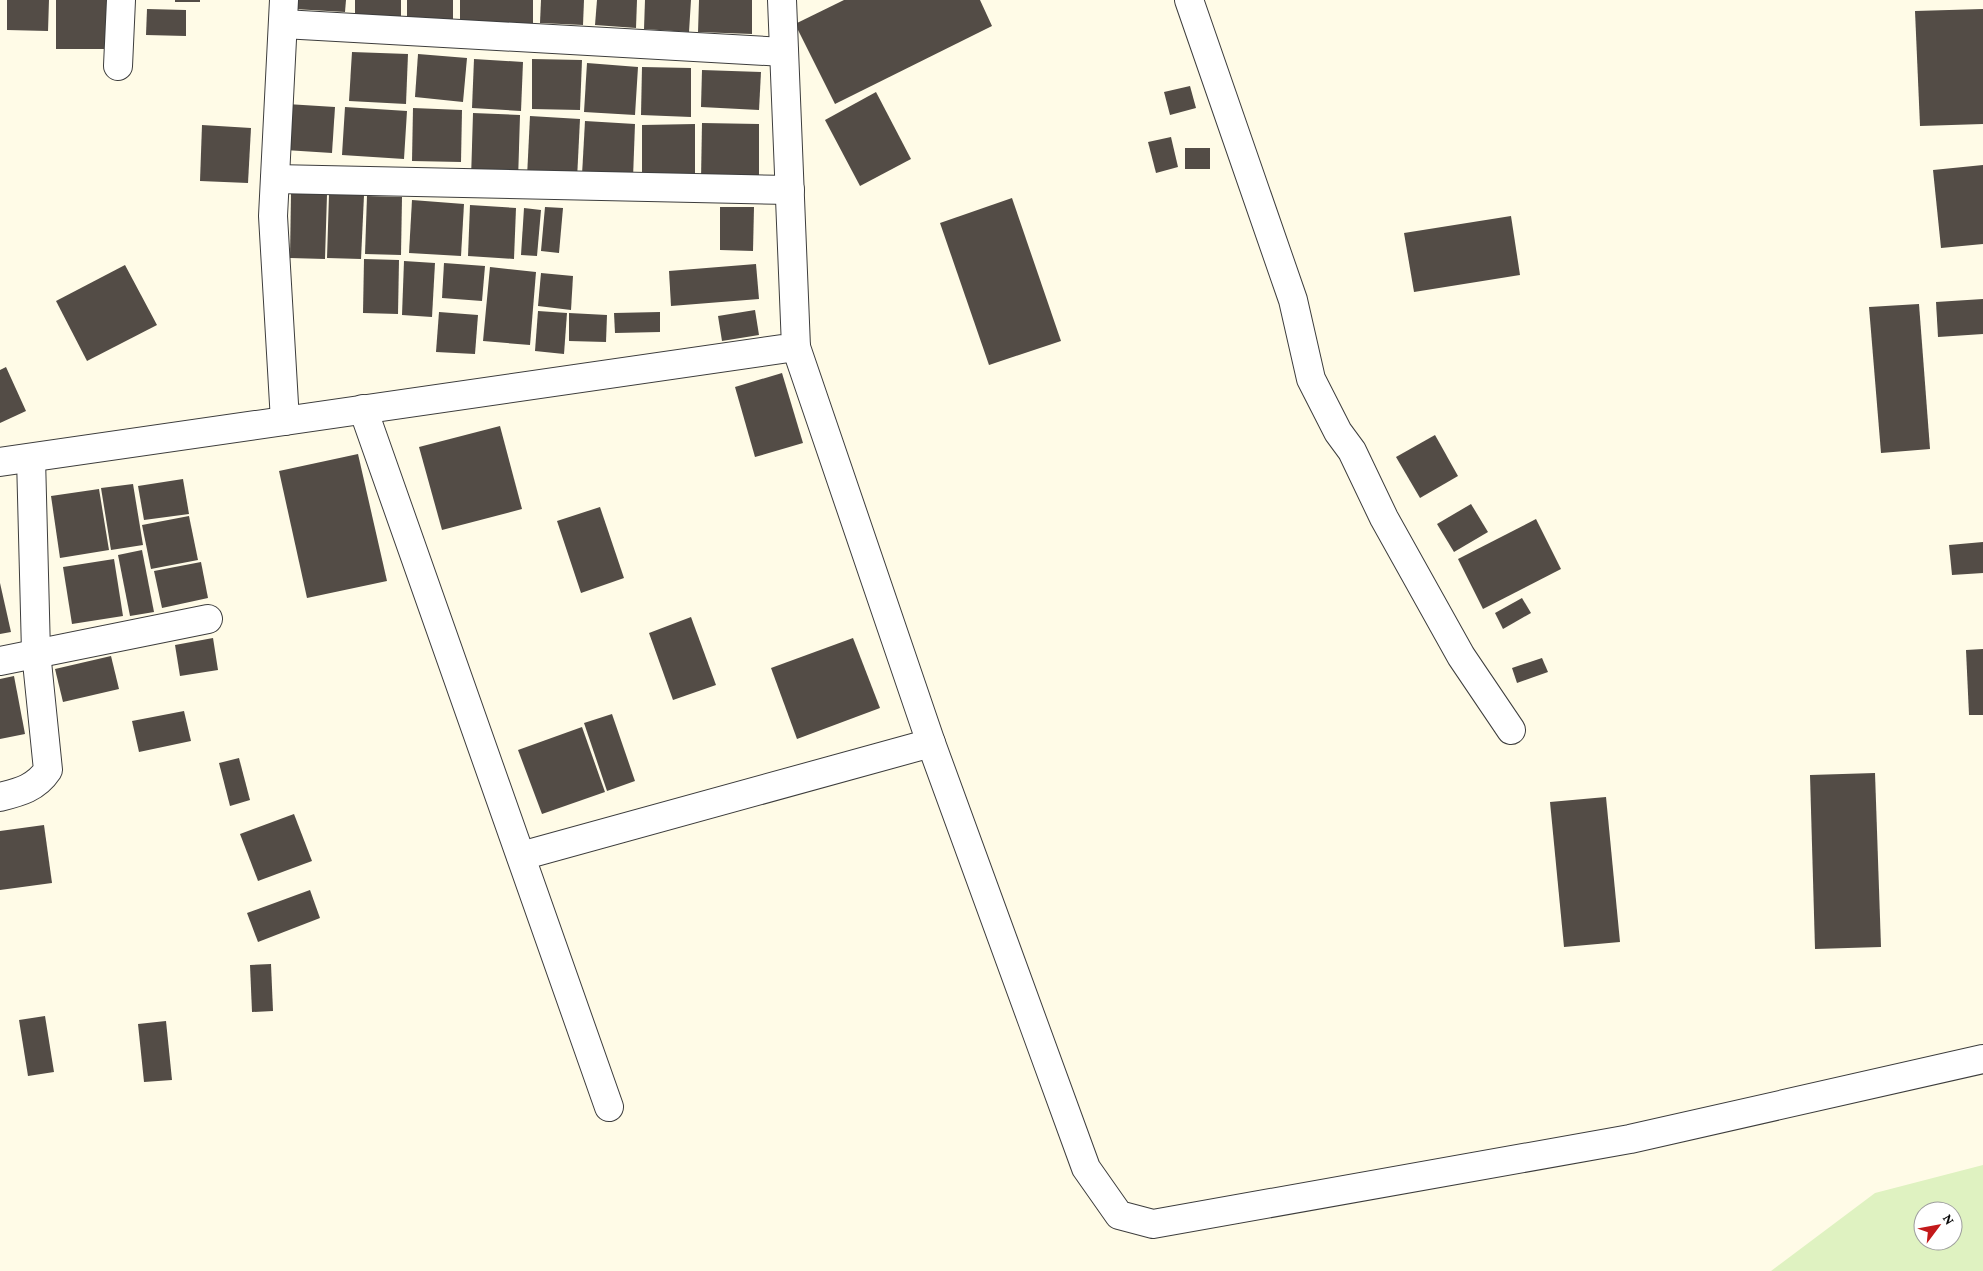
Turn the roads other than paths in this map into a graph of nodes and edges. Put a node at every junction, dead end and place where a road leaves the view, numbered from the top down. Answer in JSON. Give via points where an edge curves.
{"nodes":[{"id":1,"x":121,"y":0,"type":"edge"},
{"id":2,"x":782,"y":0,"type":"edge"},
{"id":3,"x":1189,"y":0,"type":"edge"},
{"id":4,"x":283,"y":12,"type":"edge"},
{"id":5,"x":784,"y":52,"type":"junction"},
{"id":6,"x":118,"y":66,"type":"dead end"},
{"id":7,"x":275,"y":179,"type":"junction"},
{"id":8,"x":790,"y":190,"type":"junction"},
{"id":9,"x":796,"y":347,"type":"junction"},
{"id":10,"x":363,"y":409,"type":"junction"},
{"id":11,"x":285,"y":421,"type":"junction"},
{"id":12,"x":31,"y":458,"type":"junction"},
{"id":13,"x":0,"y":462,"type":"edge"},
{"id":14,"x":208,"y":619,"type":"dead end"},
{"id":15,"x":36,"y":652,"type":"junction"},
{"id":16,"x":0,"y":661,"type":"edge"},
{"id":17,"x":1511,"y":730,"type":"dead end"},
{"id":18,"x":931,"y":744,"type":"junction"},
{"id":19,"x":0,"y":797,"type":"edge"},
{"id":20,"x":521,"y":856,"type":"junction"},
{"id":21,"x":1983,"y":1060,"type":"edge"},
{"id":22,"x":610,"y":1107,"type":"dead end"}],
"edges":[{"from":1,"to":6,"type":"street"},
{"from":2,"to":5,"type":"street"},
{"from":3,"to":17,"type":"street","via":[[1293,300],[1311,378],[1461,656]]},
{"from":4,"to":5,"type":"street"},
{"from":4,"to":7,"type":"street"},
{"from":5,"to":8,"type":"street"},
{"from":7,"to":8,"type":"street"},
{"from":7,"to":11,"type":"street","via":[[273,216]]},
{"from":8,"to":9,"type":"street"},
{"from":9,"to":10,"type":"street"},
{"from":9,"to":18,"type":"street"},
{"from":10,"to":11,"type":"street"},
{"from":10,"to":20,"type":"street"},
{"from":11,"to":12,"type":"street"},
{"from":12,"to":13,"type":"street"},
{"from":12,"to":15,"type":"street"},
{"from":14,"to":15,"type":"street"},
{"from":15,"to":16,"type":"street"},
{"from":15,"to":19,"type":"street","via":[[48,770],[42,780],[20,792]]},
{"from":18,"to":20,"type":"street"},
{"from":18,"to":21,"type":"street","via":[[1086,1168],[1119,1215],[1153,1224],[1630,1139]]},
{"from":20,"to":22,"type":"street"}]}
